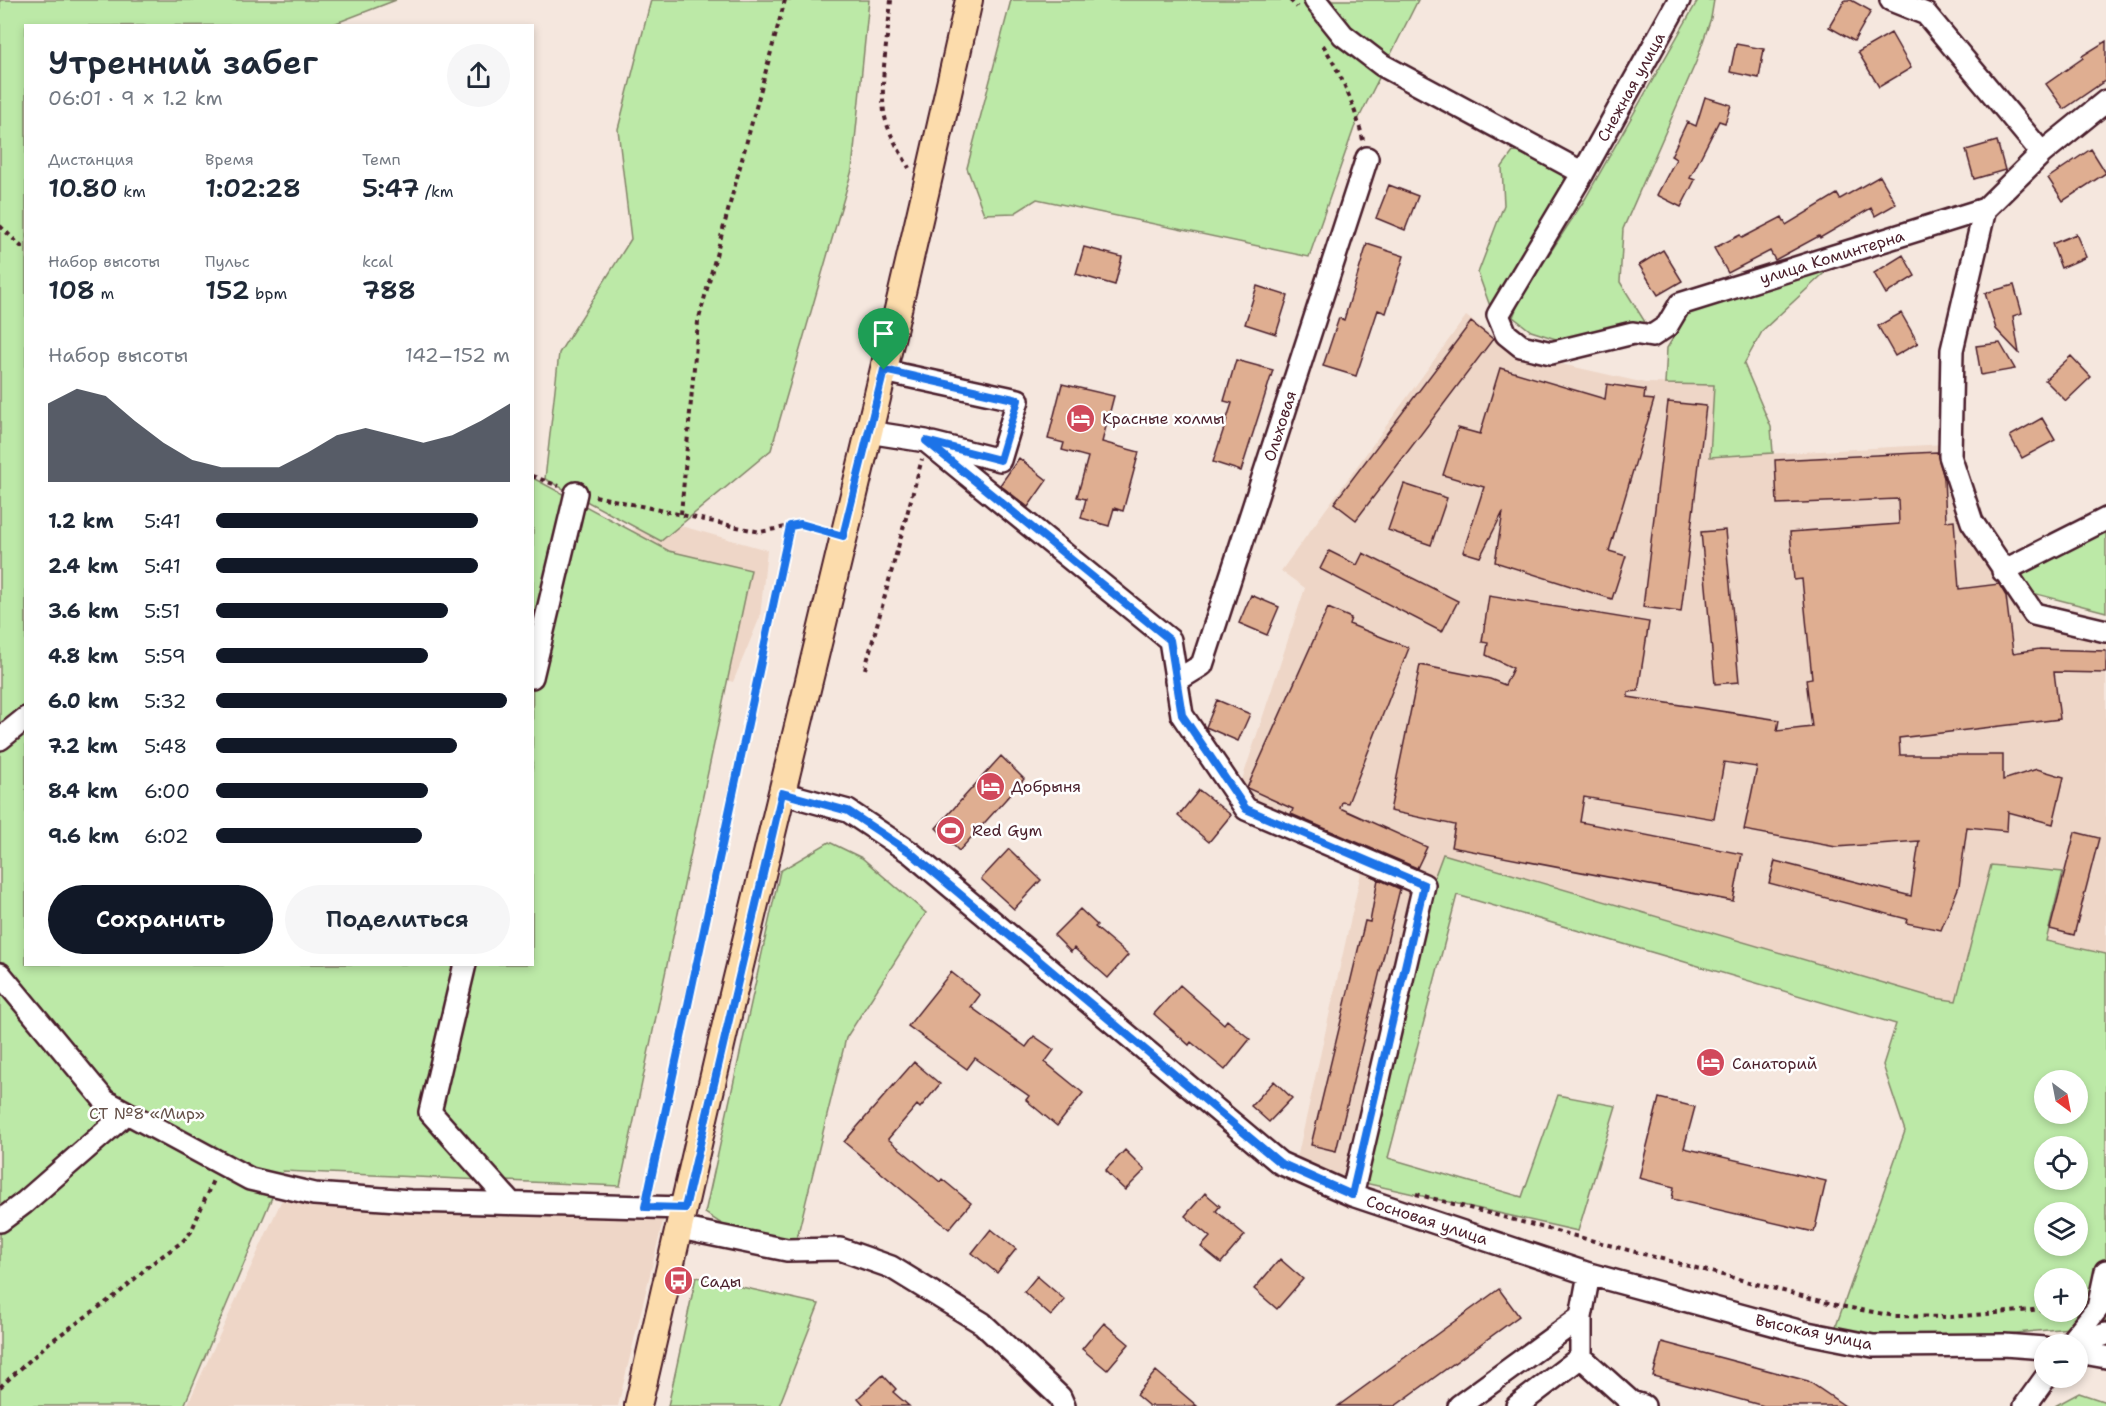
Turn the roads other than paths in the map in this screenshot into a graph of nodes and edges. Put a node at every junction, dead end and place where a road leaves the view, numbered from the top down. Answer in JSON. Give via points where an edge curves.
{"nodes":[{"id":1,"x":969,"y":0,"type":"edge"},
{"id":2,"x":1679,"y":0,"type":"edge"},
{"id":3,"x":1891,"y":0,"type":"edge"},
{"id":4,"x":1307,"y":4,"type":"edge"},
{"id":5,"x":2106,"y":101,"type":"edge"},
{"id":6,"x":2042,"y":153,"type":"junction"},
{"id":7,"x":1367,"y":158,"type":"road end"},
{"id":8,"x":1583,"y":174,"type":"junction"},
{"id":9,"x":1984,"y":209,"type":"junction"},
{"id":10,"x":1680,"y":304,"type":"joint"},
{"id":11,"x":884,"y":370,"type":"junction"},
{"id":12,"x":868,"y":432,"type":"junction"},
{"id":13,"x":926,"y":441,"type":"junction"},
{"id":14,"x":576,"y":493,"type":"road end"},
{"id":15,"x":2106,"y":519,"type":"edge"},
{"id":16,"x":2003,"y":572,"type":"junction"},
{"id":17,"x":2106,"y":631,"type":"edge"},
{"id":18,"x":534,"y":669,"type":"edge"},
{"id":19,"x":1176,"y":681,"type":"junction"},
{"id":20,"x":24,"y":720,"type":"edge"},
{"id":21,"x":0,"y":739,"type":"edge"},
{"id":22,"x":782,"y":793,"type":"junction"},
{"id":23,"x":465,"y":966,"type":"edge"},
{"id":24,"x":0,"y":974,"type":"edge"},
{"id":25,"x":127,"y":1113,"type":"junction"},
{"id":26,"x":1352,"y":1195,"type":"junction"},
{"id":27,"x":511,"y":1203,"type":"junction"},
{"id":28,"x":683,"y":1218,"type":"junction"},
{"id":29,"x":0,"y":1221,"type":"edge"},
{"id":30,"x":2106,"y":1271,"type":"edge"},
{"id":31,"x":1589,"y":1274,"type":"junction"},
{"id":32,"x":1581,"y":1317,"type":"junction"},
{"id":33,"x":2078,"y":1334,"type":"edge"},
{"id":34,"x":2106,"y":1334,"type":"edge"},
{"id":35,"x":2088,"y":1340,"type":"edge"},
{"id":36,"x":2034,"y":1347,"type":"edge"},
{"id":37,"x":2088,"y":1354,"type":"edge"},
{"id":38,"x":1581,"y":1357,"type":"junction"},
{"id":39,"x":2106,"y":1357,"type":"edge"},
{"id":40,"x":2038,"y":1388,"type":"edge"},
{"id":41,"x":1635,"y":1405,"type":"edge"},
{"id":42,"x":638,"y":1406,"type":"edge"},
{"id":43,"x":1064,"y":1406,"type":"edge"},
{"id":44,"x":1459,"y":1406,"type":"edge"},
{"id":45,"x":1517,"y":1406,"type":"edge"},
{"id":46,"x":2025,"y":1406,"type":"edge"}],
"edges":[{"from":1,"to":11,"type":"main road"},
{"from":2,"to":8,"type":"street","name":"Снежная улица"},
{"from":3,"to":6,"type":"street","via":[[1926,14]]},
{"from":4,"to":8,"type":"street","via":[[1382,65]]},
{"from":5,"to":6,"type":"street","name":"улица Коминтерна"},
{"from":6,"to":9,"type":"street","name":"улица Коминтерна"},
{"from":7,"to":19,"type":"street","name":"Ольховая","via":[[1202,665]]},
{"from":8,"to":10,"type":"street","name":"Снежная улица","via":[[1498,315],[1506,334],[1521,346],[1551,353],[1633,333],[1652,336],[1667,326]]},
{"from":9,"to":10,"type":"street","name":"улица Коминтерна"},
{"from":9,"to":16,"type":"street","via":[[1952,350],[1950,456],[1972,522]]},
{"from":11,"to":12,"type":"main road"},
{"from":11,"to":13,"type":"street","via":[[1018,400],[1000,460]]},
{"from":12,"to":13,"type":"street"},
{"from":12,"to":22,"type":"main road"},
{"from":13,"to":19,"type":"street","via":[[1170,640]]},
{"from":14,"to":18,"type":"street"},
{"from":15,"to":16,"type":"street"},
{"from":16,"to":17,"type":"street","via":[[2034,614]]},
{"from":19,"to":26,"type":"street","via":[[1182,715],[1246,809],[1424,885]]},
{"from":20,"to":21,"type":"street"},
{"from":22,"to":26,"type":"street","name":"Сосновая улица","via":[[848,811],[880,831],[1280,1163]]},
{"from":22,"to":28,"type":"main road"},
{"from":23,"to":27,"type":"street","via":[[430,1112]]},
{"from":24,"to":25,"type":"street","via":[[105,1101]]},
{"from":25,"to":27,"type":"street","via":[[250,1179],[314,1194]]},
{"from":25,"to":29,"type":"street"},
{"from":26,"to":31,"type":"street","name":"Сосновая улица"},
{"from":27,"to":28,"type":"street","via":[[645,1207]]},
{"from":28,"to":42,"type":"main road"},
{"from":28,"to":43,"type":"street","via":[[787,1250],[840,1249],[891,1267],[982,1323],[1060,1397]]},
{"from":30,"to":33,"type":"street","via":[[2098,1308]]},
{"from":31,"to":32,"type":"street"},
{"from":31,"to":36,"type":"street","name":"Высокая улица","via":[[1733,1315],[1873,1346]]},
{"from":32,"to":38,"type":"street"},
{"from":32,"to":44,"type":"street"},
{"from":34,"to":35,"type":"street"},
{"from":37,"to":39,"type":"street"},
{"from":38,"to":41,"type":"street"},
{"from":38,"to":45,"type":"street"},
{"from":40,"to":46,"type":"street"}]}
